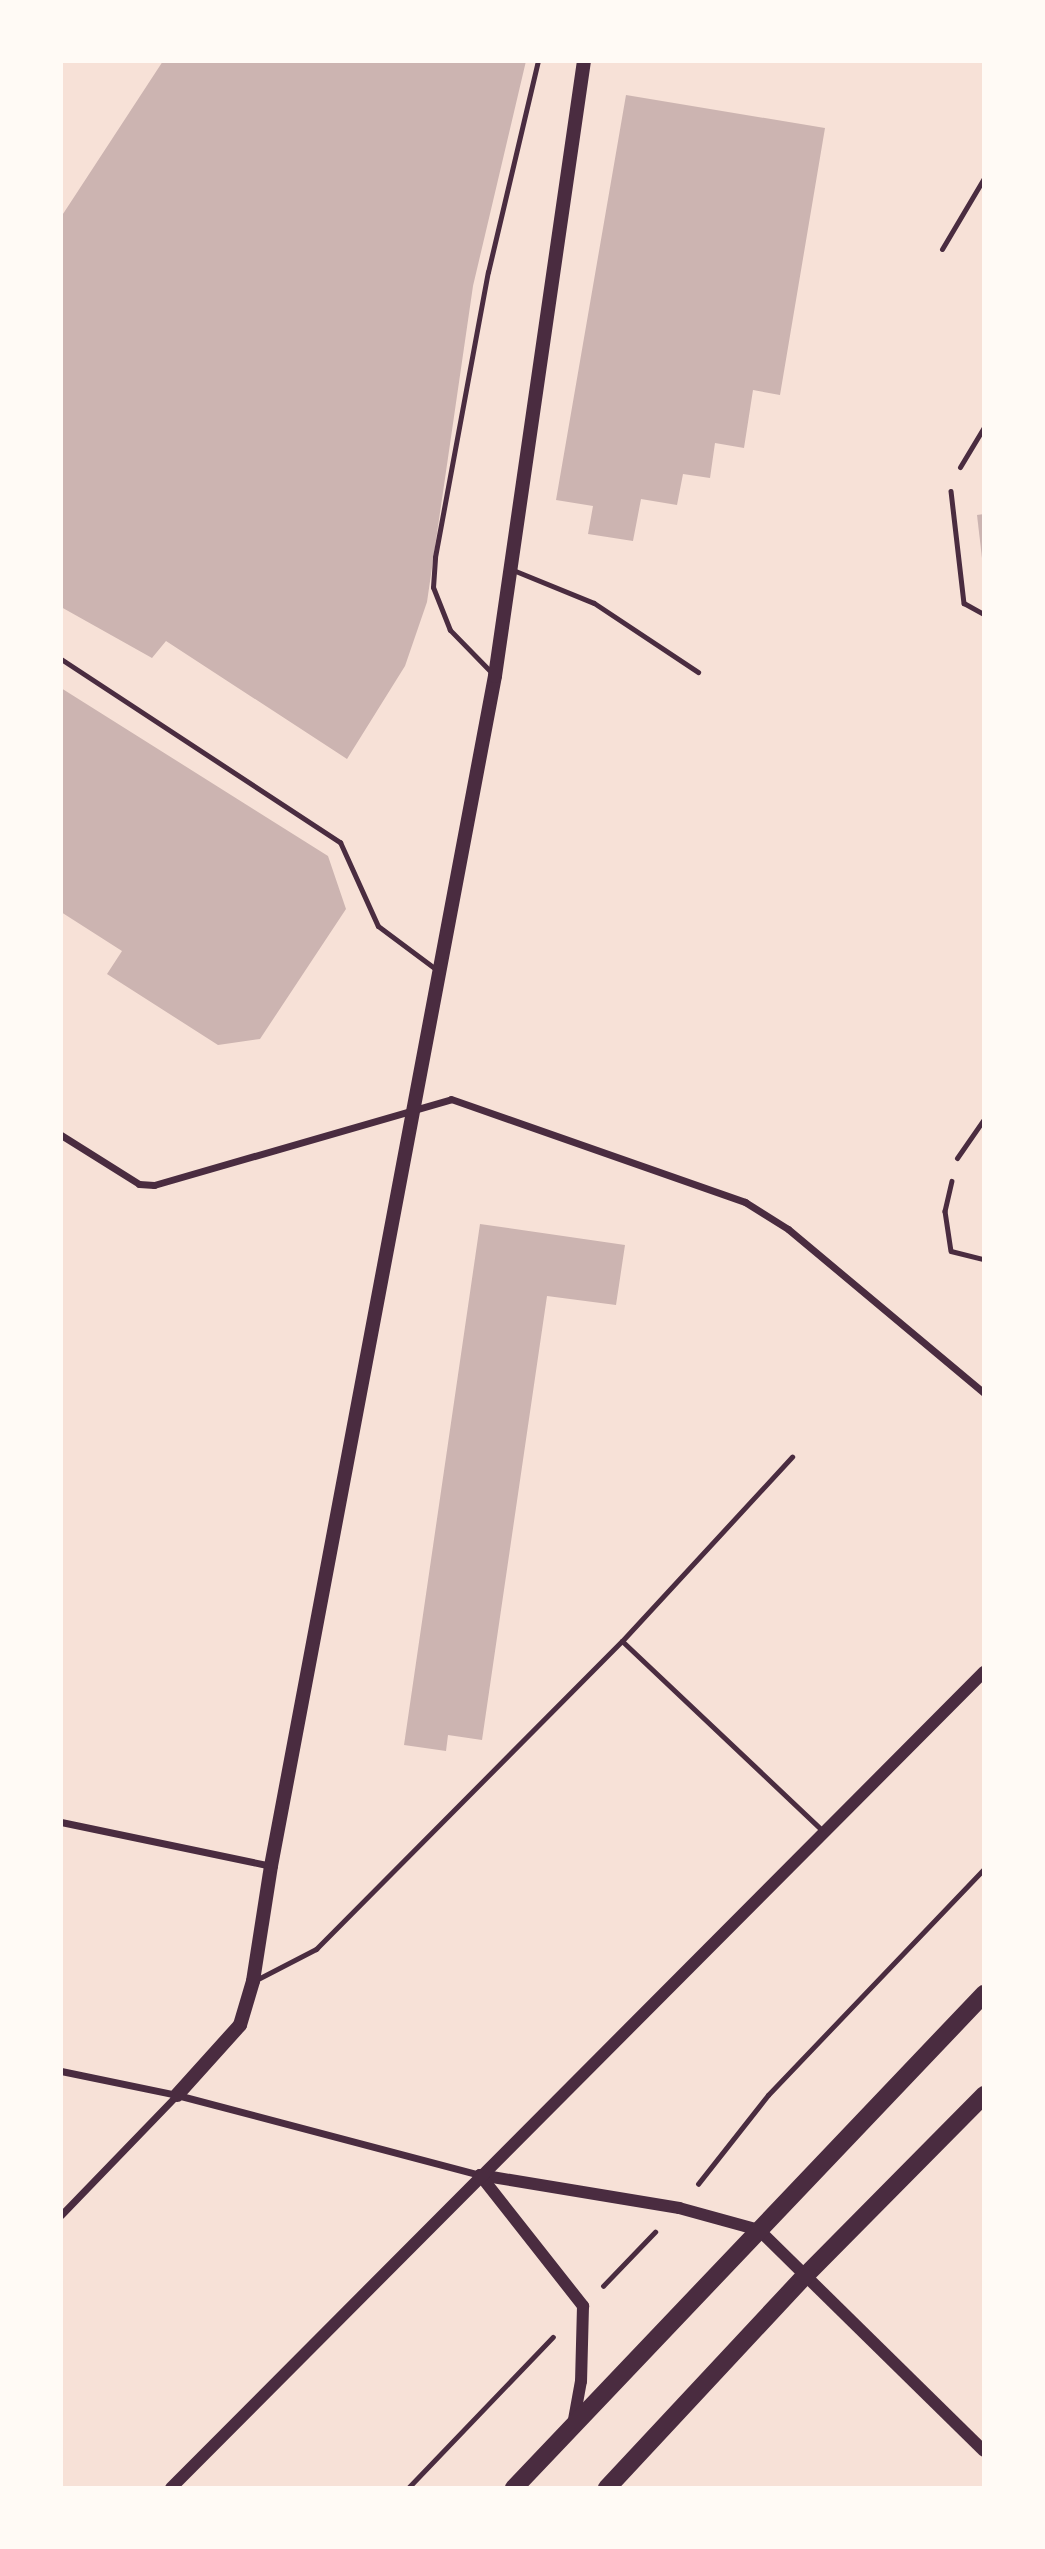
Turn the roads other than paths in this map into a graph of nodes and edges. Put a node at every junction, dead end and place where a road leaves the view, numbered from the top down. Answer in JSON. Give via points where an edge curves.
{"nodes":[{"id":1,"x":538,"y":61,"type":"edge"},
{"id":2,"x":584,"y":61,"type":"edge"},
{"id":3,"x":984,"y":178,"type":"edge"},
{"id":4,"x":942,"y":249,"type":"dead end"},
{"id":5,"x":984,"y":427,"type":"edge"},
{"id":6,"x":960,"y":467,"type":"road end"},
{"id":7,"x":510,"y":569,"type":"junction"},
{"id":8,"x":61,"y":659,"type":"edge"},
{"id":9,"x":698,"y":671,"type":"dead end"},
{"id":10,"x":495,"y":676,"type":"junction"},
{"id":11,"x":437,"y":970,"type":"junction"},
{"id":12,"x":413,"y":1107,"type":"junction"},
{"id":13,"x":984,"y":1119,"type":"edge"},
{"id":14,"x":61,"y":1135,"type":"edge"},
{"id":15,"x":957,"y":1158,"type":"road end"},
{"id":16,"x":984,"y":1393,"type":"edge"},
{"id":17,"x":792,"y":1457,"type":"dead end"},
{"id":18,"x":622,"y":1641,"type":"junction"},
{"id":19,"x":984,"y":1672,"type":"edge"},
{"id":20,"x":61,"y":1822,"type":"edge"},
{"id":21,"x":823,"y":1832,"type":"junction"},
{"id":22,"x":271,"y":1866,"type":"junction"},
{"id":23,"x":253,"y":1981,"type":"junction"},
{"id":24,"x":984,"y":1994,"type":"edge"},
{"id":25,"x":61,"y":2071,"type":"edge"},
{"id":26,"x":177,"y":2095,"type":"junction"},
{"id":27,"x":984,"y":2095,"type":"edge"},
{"id":28,"x":480,"y":2175,"type":"junction"},
{"id":29,"x":61,"y":2215,"type":"edge"},
{"id":30,"x":759,"y":2230,"type":"junction"},
{"id":31,"x":805,"y":2276,"type":"junction"},
{"id":32,"x":572,"y":2431,"type":"junction"},
{"id":33,"x":984,"y":2451,"type":"edge"},
{"id":34,"x":171,"y":2488,"type":"edge"},
{"id":35,"x":514,"y":2488,"type":"edge"},
{"id":36,"x":607,"y":2488,"type":"edge"}],
"edges":[{"from":1,"to":10,"type":"lane","via":[[488,272],[435,557],[433,587],[450,630]]},
{"from":2,"to":7,"type":"main road"},
{"from":3,"to":4,"type":"lane"},
{"from":5,"to":6,"type":"lane"},
{"from":7,"to":9,"type":"lane","via":[[594,603]]},
{"from":7,"to":10,"type":"main road"},
{"from":8,"to":11,"type":"lane","via":[[340,842],[378,926]]},
{"from":10,"to":11,"type":"main road"},
{"from":11,"to":12,"type":"main road"},
{"from":12,"to":14,"type":"street","via":[[154,1185],[139,1184]]},
{"from":12,"to":16,"type":"street","via":[[451,1099],[746,1202],[788,1229]]},
{"from":12,"to":22,"type":"main road"},
{"from":13,"to":15,"type":"lane"},
{"from":17,"to":18,"type":"lane"},
{"from":18,"to":21,"type":"lane"},
{"from":18,"to":23,"type":"lane","via":[[316,1949]]},
{"from":19,"to":21,"type":"street"},
{"from":20,"to":22,"type":"street"},
{"from":21,"to":28,"type":"street"},
{"from":22,"to":23,"type":"main road"},
{"from":23,"to":26,"type":"main road","via":[[240,2025]]},
{"from":24,"to":30,"type":"main road"},
{"from":25,"to":26,"type":"street"},
{"from":26,"to":28,"type":"street"},
{"from":26,"to":29,"type":"street"},
{"from":27,"to":31,"type":"main road"},
{"from":28,"to":30,"type":"street","via":[[679,2208]]},
{"from":28,"to":32,"type":"street","via":[[583,2306],[581,2381]]},
{"from":28,"to":34,"type":"street"},
{"from":30,"to":31,"type":"street"},
{"from":30,"to":32,"type":"main road"},
{"from":31,"to":33,"type":"street"},
{"from":31,"to":36,"type":"main road"},
{"from":32,"to":35,"type":"main road"}]}
